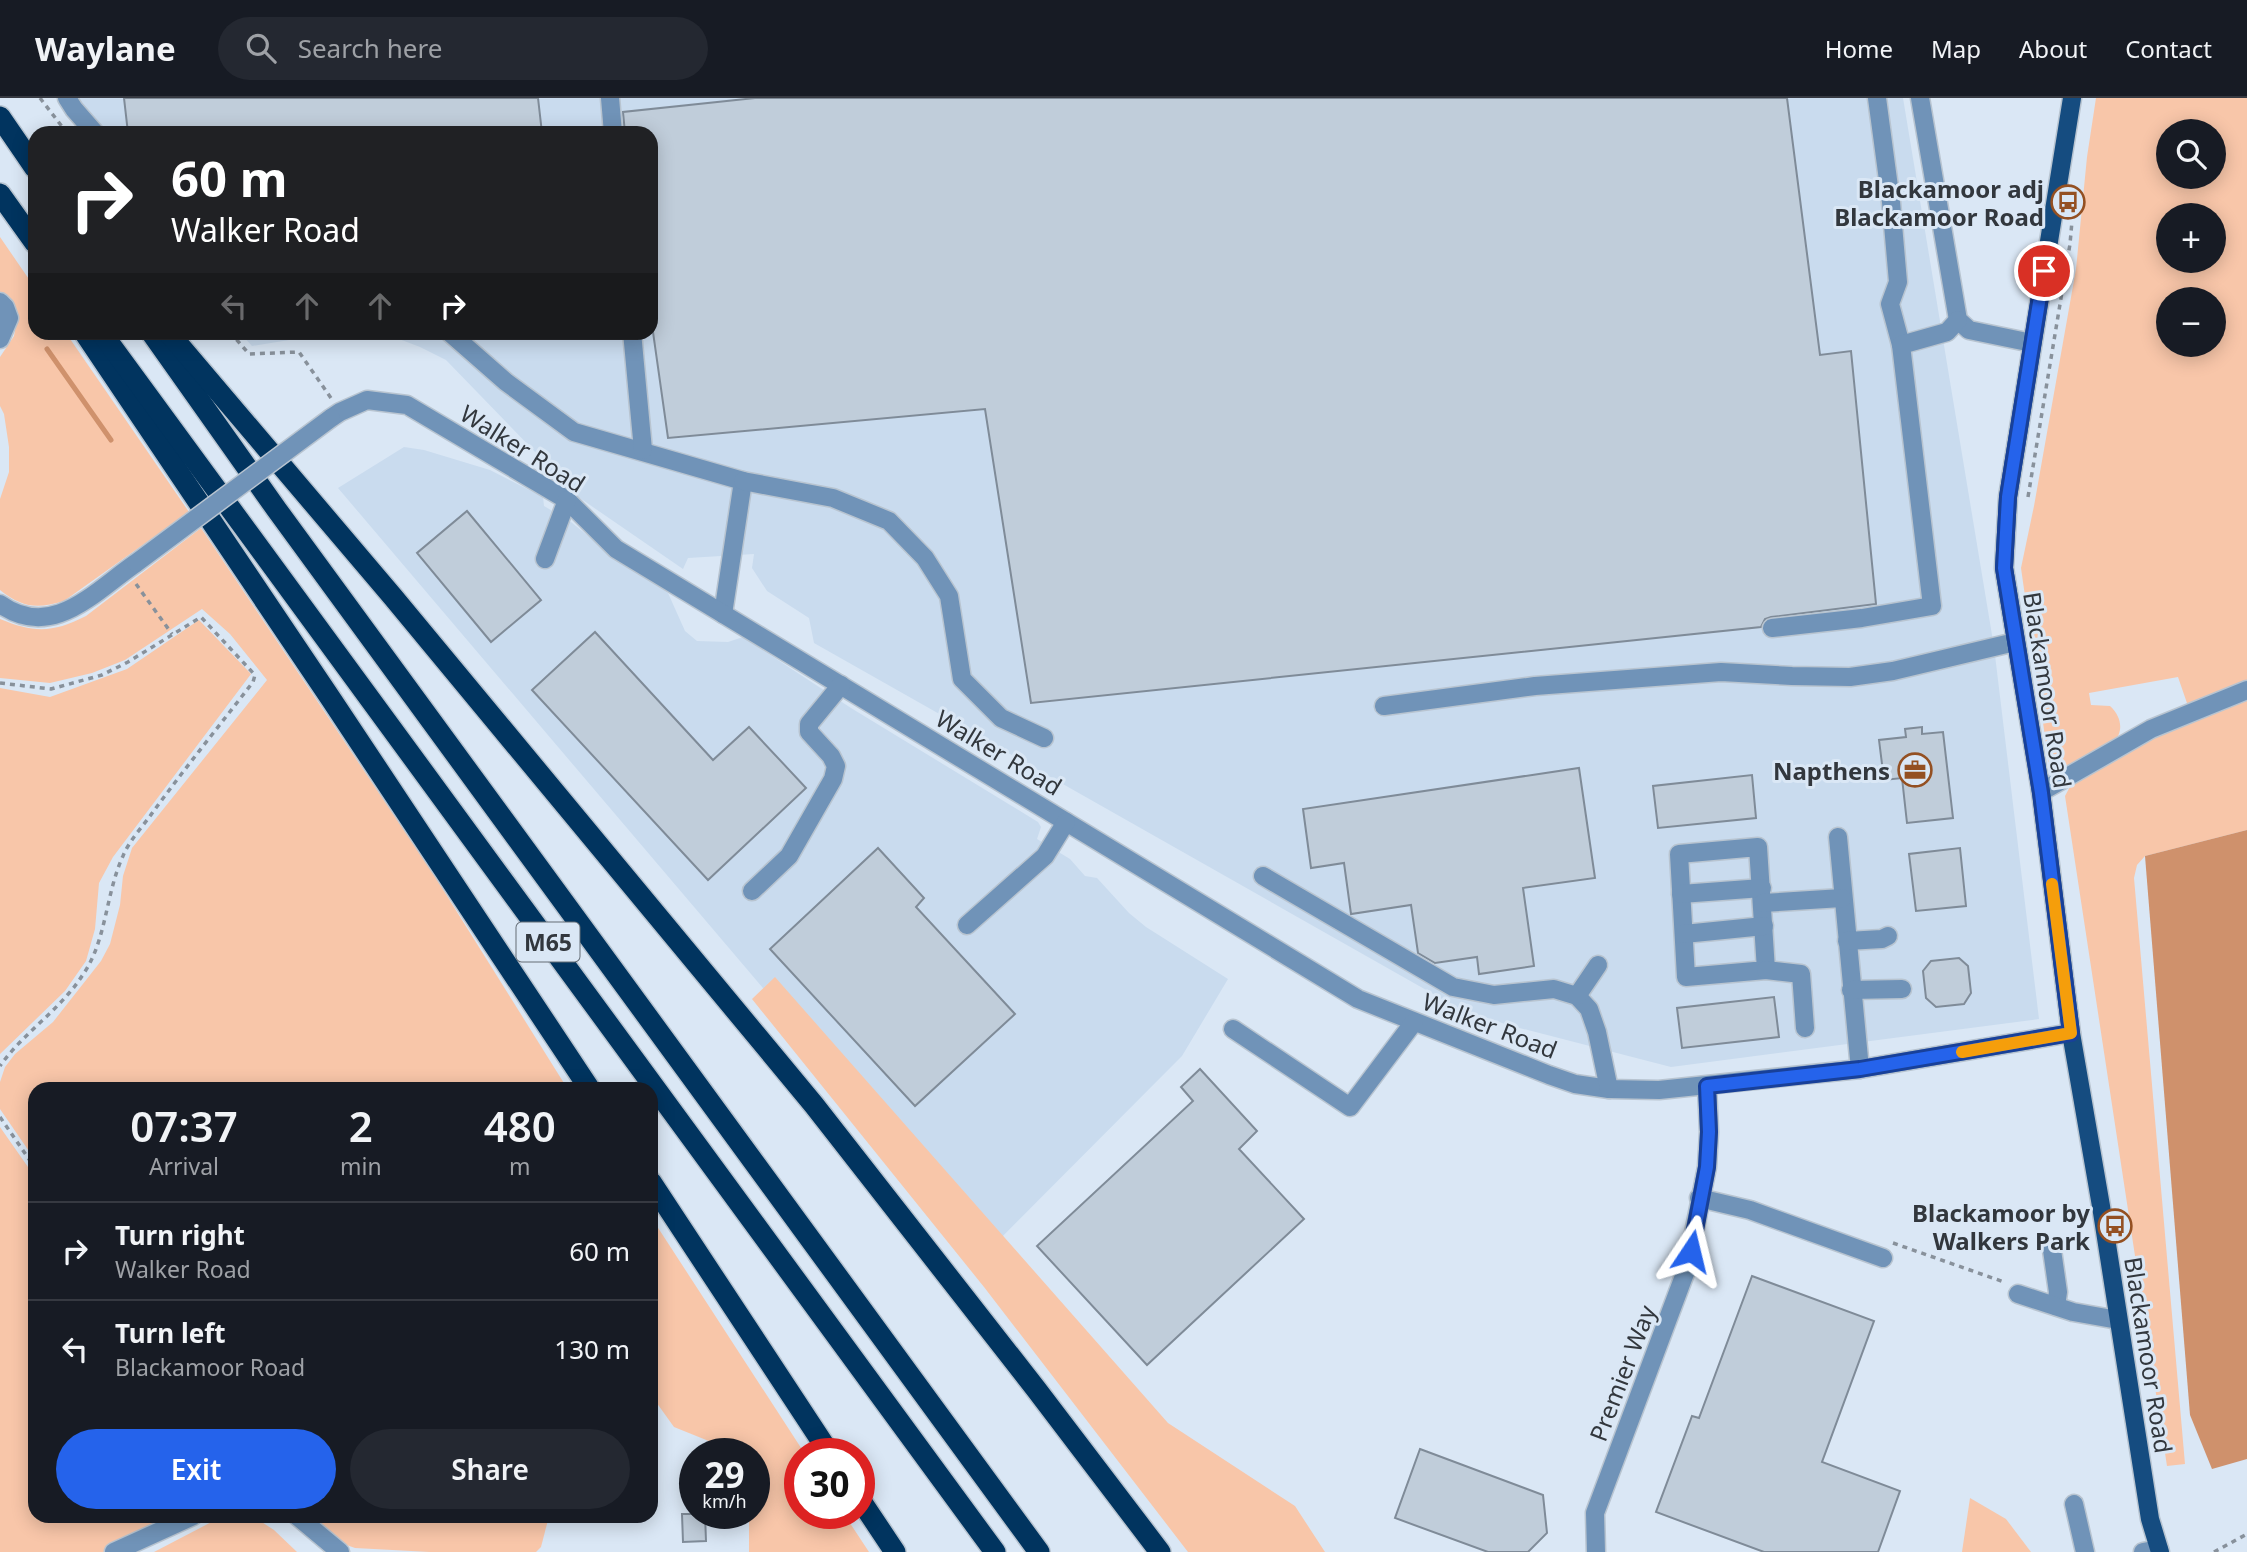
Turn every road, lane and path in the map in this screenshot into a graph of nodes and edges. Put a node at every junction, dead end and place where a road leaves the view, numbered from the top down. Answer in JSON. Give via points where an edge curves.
{"nodes":[{"id":1,"x":40,"y":98,"type":"edge"},
{"id":2,"x":67,"y":98,"type":"edge"},
{"id":3,"x":610,"y":98,"type":"edge"},
{"id":4,"x":1877,"y":98,"type":"edge"},
{"id":5,"x":1920,"y":98,"type":"edge"},
{"id":6,"x":2072,"y":98,"type":"edge"},
{"id":7,"x":0,"y":117,"type":"edge"},
{"id":8,"x":62,"y":126,"type":"edge"},
{"id":9,"x":89,"y":126,"type":"edge"},
{"id":10,"x":613,"y":126,"type":"edge"},
{"id":11,"x":28,"y":158,"type":"edge"},
{"id":12,"x":0,"y":194,"type":"edge"},
{"id":13,"x":28,"y":234,"type":"edge"},
{"id":14,"x":0,"y":302,"type":"edge"},
{"id":15,"x":1958,"y":320,"type":"junction"},
{"id":16,"x":0,"y":339,"type":"edge"},
{"id":17,"x":89,"y":340,"type":"edge"},
{"id":18,"x":107,"y":340,"type":"edge"},
{"id":19,"x":157,"y":340,"type":"edge"},
{"id":20,"x":175,"y":340,"type":"edge"},
{"id":21,"x":237,"y":340,"type":"edge"},
{"id":22,"x":458,"y":340,"type":"edge"},
{"id":23,"x":633,"y":340,"type":"edge"},
{"id":24,"x":2032,"y":343,"type":"junction"},
{"id":25,"x":1901,"y":345,"type":"junction"},
{"id":26,"x":335,"y":415,"type":"junction"},
{"id":27,"x":643,"y":450,"type":"junction"},
{"id":28,"x":743,"y":481,"type":"junction"},
{"id":29,"x":567,"y":500,"type":"junction"},
{"id":30,"x":545,"y":559,"type":"dead end"},
{"id":31,"x":131,"y":567,"type":"junction"},
{"id":32,"x":0,"y":604,"type":"edge"},
{"id":33,"x":723,"y":614,"type":"junction"},
{"id":34,"x":1772,"y":628,"type":"dead end"},
{"id":35,"x":172,"y":634,"type":"junction"},
{"id":36,"x":2015,"y":642,"type":"junction"},
{"id":37,"x":0,"y":683,"type":"edge"},
{"id":38,"x":841,"y":685,"type":"junction"},
{"id":39,"x":2247,"y":690,"type":"edge"},
{"id":40,"x":1384,"y":706,"type":"dead end"},
{"id":41,"x":1044,"y":738,"type":"dead end"},
{"id":42,"x":2041,"y":793,"type":"junction"},
{"id":43,"x":1066,"y":822,"type":"junction"},
{"id":44,"x":1838,"y":837,"type":"dead end"},
{"id":45,"x":1263,"y":876,"type":"dead end"},
{"id":46,"x":752,"y":891,"type":"dead end"},
{"id":47,"x":1681,"y":894,"type":"junction"},
{"id":48,"x":1762,"y":896,"type":"junction"},
{"id":49,"x":1842,"y":898,"type":"junction"},
{"id":50,"x":967,"y":925,"type":"dead end"},
{"id":51,"x":1764,"y":926,"type":"junction"},
{"id":52,"x":1684,"y":934,"type":"junction"},
{"id":53,"x":1888,"y":936,"type":"dead end"},
{"id":54,"x":1847,"y":942,"type":"junction"},
{"id":55,"x":1598,"y":965,"type":"dead end"},
{"id":56,"x":1766,"y":970,"type":"junction"},
{"id":57,"x":1902,"y":989,"type":"dead end"},
{"id":58,"x":1852,"y":990,"type":"junction"},
{"id":59,"x":1577,"y":996,"type":"junction"},
{"id":60,"x":1414,"y":1022,"type":"junction"},
{"id":61,"x":1805,"y":1028,"type":"dead end"},
{"id":62,"x":1233,"y":1029,"type":"dead end"},
{"id":63,"x":2071,"y":1033,"type":"junction"},
{"id":64,"x":0,"y":1066,"type":"edge"},
{"id":65,"x":1860,"y":1069,"type":"junction"},
{"id":66,"x":585,"y":1082,"type":"edge"},
{"id":67,"x":651,"y":1082,"type":"edge"},
{"id":68,"x":1707,"y":1086,"type":"junction"},
{"id":69,"x":1609,"y":1089,"type":"junction"},
{"id":70,"x":658,"y":1092,"type":"edge"},
{"id":71,"x":0,"y":1117,"type":"edge"},
{"id":72,"x":28,"y":1158,"type":"edge"},
{"id":73,"x":658,"y":1193,"type":"edge"},
{"id":74,"x":1699,"y":1198,"type":"junction"},
{"id":75,"x":2052,"y":1250,"type":"dead end"},
{"id":76,"x":1883,"y":1258,"type":"dead end"},
{"id":77,"x":2018,"y":1294,"type":"dead end"},
{"id":78,"x":2056,"y":1306,"type":"junction"},
{"id":79,"x":2118,"y":1320,"type":"junction"},
{"id":80,"x":819,"y":1438,"type":"edge"},
{"id":81,"x":2074,"y":1504,"type":"dead end"},
{"id":82,"x":875,"y":1522,"type":"edge"},
{"id":83,"x":178,"y":1523,"type":"edge"},
{"id":84,"x":305,"y":1523,"type":"edge"},
{"id":85,"x":2247,"y":1534,"type":"edge"},
{"id":86,"x":2154,"y":1551,"type":"edge"},
{"id":87,"x":114,"y":1552,"type":"edge"},
{"id":88,"x":340,"y":1552,"type":"edge"},
{"id":89,"x":895,"y":1552,"type":"edge"},
{"id":90,"x":995,"y":1552,"type":"edge"},
{"id":91,"x":1039,"y":1552,"type":"edge"},
{"id":92,"x":1160,"y":1552,"type":"edge"},
{"id":93,"x":1596,"y":1552,"type":"edge"},
{"id":94,"x":2085,"y":1552,"type":"edge"},
{"id":95,"x":2214,"y":1552,"type":"edge"}],
"edges":[{"from":1,"to":8,"type":"path"},
{"from":2,"to":9,"type":"street"},
{"from":3,"to":10,"type":"street"},
{"from":4,"to":25,"type":"street","via":[[1898,282],[1890,304]]},
{"from":5,"to":15,"type":"street"},
{"from":6,"to":24,"type":"main road","name":"Blackamoor Road"},
{"from":7,"to":11,"type":"highway"},
{"from":12,"to":13,"type":"highway"},
{"from":14,"to":16,"type":"street","via":[[9,318]]},
{"from":15,"to":24,"type":"street","via":[[1969,330]]},
{"from":15,"to":25,"type":"street","via":[[1947,332]]},
{"from":17,"to":66,"type":"highway","number":"M65"},
{"from":18,"to":67,"type":"highway","number":"M65"},
{"from":19,"to":91,"type":"highway","number":"M65"},
{"from":20,"to":92,"type":"highway","via":[[814,1105]]},
{"from":21,"to":26,"type":"path","via":[[249,354],[299,352]]},
{"from":22,"to":27,"type":"street","via":[[574,432]]},
{"from":23,"to":27,"type":"street"},
{"from":24,"to":36,"type":"main road","name":"Blackamoor Road","via":[[2005,532],[2004,568]]},
{"from":25,"to":34,"type":"street","via":[[1932,606]]},
{"from":26,"to":29,"type":"street","name":"Walker Road","via":[[367,400],[408,405]]},
{"from":26,"to":31,"type":"street","name":"Walker Road","bridge":true},
{"from":27,"to":28,"type":"street"},
{"from":28,"to":33,"type":"street"},
{"from":28,"to":41,"type":"street","via":[[833,498],[889,521],[925,558],[949,596],[962,679],[1001,718]]},
{"from":29,"to":30,"type":"street"},
{"from":29,"to":33,"type":"street","name":"Walker Road","via":[[616,550]]},
{"from":31,"to":32,"type":"street","name":"Walker Road","via":[[56,617],[23,617]]},
{"from":31,"to":35,"type":"path"},
{"from":33,"to":38,"type":"street","name":"Walker Road"},
{"from":35,"to":37,"type":"path","via":[[102,675],[51,689]]},
{"from":35,"to":64,"type":"path","via":[[201,617],[252,671],[253,682],[123,854],[100,940],[83,976]]},
{"from":36,"to":40,"type":"street","via":[[1850,677],[1721,672],[1535,686]]},
{"from":36,"to":42,"type":"main road","name":"Blackamoor Road"},
{"from":38,"to":43,"type":"street","name":"Walker Road"},
{"from":38,"to":46,"type":"street","via":[[809,724],[809,732],[836,766],[833,779],[789,856]]},
{"from":39,"to":42,"type":"street","via":[[2151,729]]},
{"from":42,"to":63,"type":"main road","name":"Blackamoor Road"},
{"from":43,"to":50,"type":"street","via":[[1045,856]]},
{"from":43,"to":60,"type":"street","name":"Walker Road","via":[[1358,999]]},
{"from":44,"to":49,"type":"street"},
{"from":45,"to":59,"type":"street","via":[[1453,987],[1494,995],[1554,989]]},
{"from":47,"to":48,"type":"street"},
{"from":47,"to":48,"type":"street","via":[[1679,854],[1758,847]]},
{"from":47,"to":52,"type":"street"},
{"from":48,"to":49,"type":"street"},
{"from":48,"to":51,"type":"street"},
{"from":49,"to":54,"type":"street"},
{"from":51,"to":52,"type":"street"},
{"from":51,"to":56,"type":"street"},
{"from":52,"to":56,"type":"street","via":[[1686,977]]},
{"from":53,"to":54,"type":"street"},
{"from":54,"to":58,"type":"street"},
{"from":55,"to":59,"type":"street"},
{"from":56,"to":61,"type":"street","via":[[1801,974]]},
{"from":57,"to":58,"type":"street"},
{"from":58,"to":65,"type":"street"},
{"from":59,"to":69,"type":"street","via":[[1597,1032]]},
{"from":60,"to":62,"type":"street","via":[[1350,1107]]},
{"from":60,"to":69,"type":"street","name":"Walker Road","via":[[1575,1084]]},
{"from":63,"to":65,"type":"street","name":"Walker Road"},
{"from":63,"to":79,"type":"main road","name":"Blackamoor Road"},
{"from":65,"to":68,"type":"street","name":"Walker Road"},
{"from":68,"to":69,"type":"street","name":"Walker Road"},
{"from":68,"to":74,"type":"street","name":"Premier Way","via":[[1707,1167]]},
{"from":70,"to":90,"type":"highway","number":"M65"},
{"from":71,"to":72,"type":"path"},
{"from":73,"to":80,"type":"highway"},
{"from":74,"to":76,"type":"street","via":[[1780,1220]]},
{"from":74,"to":93,"type":"street","name":"Premier Way","via":[[1687,1268],[1595,1513]]},
{"from":75,"to":78,"type":"street"},
{"from":77,"to":78,"type":"street"},
{"from":78,"to":79,"type":"street"},
{"from":79,"to":86,"type":"main road","name":"Blackamoor Road"},
{"from":81,"to":94,"type":"street"},
{"from":82,"to":89,"type":"highway"},
{"from":83,"to":87,"type":"street"},
{"from":84,"to":88,"type":"street"},
{"from":85,"to":95,"type":"path"}]}
